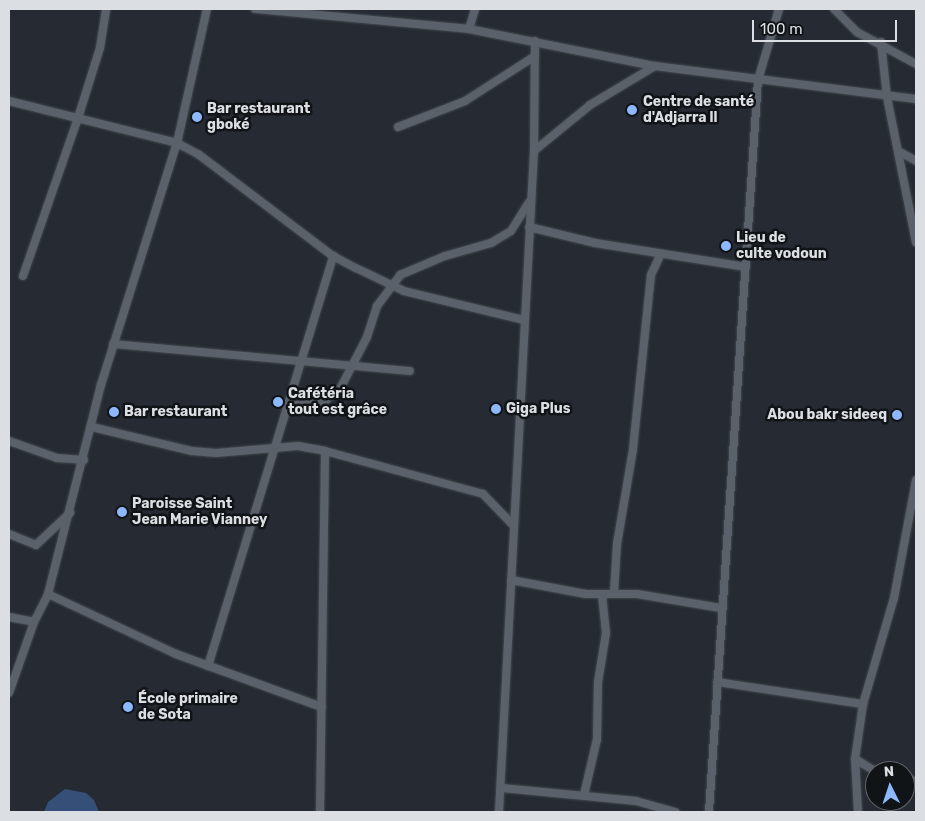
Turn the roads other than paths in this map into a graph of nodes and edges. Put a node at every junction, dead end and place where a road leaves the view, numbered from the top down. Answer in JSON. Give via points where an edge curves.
{"nodes":[{"id":1,"x":106,"y":9,"type":"edge"},
{"id":2,"x":207,"y":9,"type":"edge"},
{"id":3,"x":255,"y":9,"type":"edge"},
{"id":4,"x":474,"y":9,"type":"edge"},
{"id":5,"x":779,"y":9,"type":"edge"},
{"id":6,"x":834,"y":9,"type":"edge"},
{"id":7,"x":468,"y":29,"type":"junction"},
{"id":8,"x":535,"y":41,"type":"junction"},
{"id":9,"x":881,"y":42,"type":"junction"},
{"id":10,"x":535,"y":56,"type":"junction"},
{"id":11,"x":916,"y":64,"type":"edge"},
{"id":12,"x":655,"y":66,"type":"junction"},
{"id":13,"x":758,"y":80,"type":"junction"},
{"id":14,"x":887,"y":97,"type":"junction"},
{"id":15,"x":916,"y":99,"type":"edge"},
{"id":16,"x":9,"y":101,"type":"edge"},
{"id":17,"x":78,"y":118,"type":"junction"},
{"id":18,"x":398,"y":127,"type":"dead end"},
{"id":19,"x":177,"y":143,"type":"junction"},
{"id":20,"x":534,"y":151,"type":"junction"},
{"id":21,"x":900,"y":152,"type":"junction"},
{"id":22,"x":916,"y":161,"type":"edge"},
{"id":23,"x":531,"y":200,"type":"junction"},
{"id":24,"x":529,"y":227,"type":"junction"},
{"id":25,"x":916,"y":242,"type":"edge"},
{"id":26,"x":661,"y":254,"type":"junction"},
{"id":27,"x":333,"y":256,"type":"junction"},
{"id":28,"x":746,"y":267,"type":"junction"},
{"id":29,"x":23,"y":276,"type":"dead end"},
{"id":30,"x":390,"y":285,"type":"junction"},
{"id":31,"x":524,"y":320,"type":"junction"},
{"id":32,"x":113,"y":344,"type":"junction"},
{"id":33,"x":299,"y":360,"type":"junction"},
{"id":34,"x":352,"y":364,"type":"junction"},
{"id":35,"x":410,"y":371,"type":"dead end"},
{"id":36,"x":287,"y":406,"type":"junction"},
{"id":37,"x":92,"y":428,"type":"junction"},
{"id":38,"x":9,"y":441,"type":"edge"},
{"id":39,"x":277,"y":447,"type":"junction"},
{"id":40,"x":325,"y":451,"type":"junction"},
{"id":41,"x":84,"y":460,"type":"junction"},
{"id":42,"x":916,"y":480,"type":"edge"},
{"id":43,"x":914,"y":505,"type":"edge"},
{"id":44,"x":70,"y":513,"type":"junction"},
{"id":45,"x":513,"y":525,"type":"junction"},
{"id":46,"x":9,"y":534,"type":"edge"},
{"id":47,"x":511,"y":580,"type":"junction"},
{"id":48,"x":614,"y":593,"type":"junction"},
{"id":49,"x":48,"y":594,"type":"junction"},
{"id":50,"x":602,"y":595,"type":"junction"},
{"id":51,"x":722,"y":608,"type":"junction"},
{"id":52,"x":9,"y":617,"type":"edge"},
{"id":53,"x":34,"y":622,"type":"junction"},
{"id":54,"x":208,"y":666,"type":"junction"},
{"id":55,"x":717,"y":682,"type":"junction"},
{"id":56,"x":9,"y":693,"type":"edge"},
{"id":57,"x":863,"y":704,"type":"junction"},
{"id":58,"x":322,"y":707,"type":"junction"},
{"id":59,"x":855,"y":759,"type":"junction"},
{"id":60,"x":865,"y":765,"type":"edge"},
{"id":61,"x":502,"y":788,"type":"junction"},
{"id":62,"x":584,"y":795,"type":"junction"},
{"id":63,"x":320,"y":812,"type":"edge"},
{"id":64,"x":499,"y":812,"type":"edge"},
{"id":65,"x":676,"y":812,"type":"edge"},
{"id":66,"x":710,"y":812,"type":"edge"},
{"id":67,"x":858,"y":812,"type":"edge"}],
"edges":[{"from":1,"to":17,"type":"street","via":[[100,48]]},
{"from":2,"to":19,"type":"street"},
{"from":3,"to":7,"type":"street"},
{"from":4,"to":7,"type":"street"},
{"from":5,"to":13,"type":"street"},
{"from":6,"to":9,"type":"street","via":[[857,32]]},
{"from":7,"to":8,"type":"street"},
{"from":8,"to":10,"type":"street"},
{"from":8,"to":12,"type":"street"},
{"from":9,"to":11,"type":"street"},
{"from":9,"to":14,"type":"street"},
{"from":10,"to":18,"type":"street","via":[[466,101]]},
{"from":10,"to":20,"type":"street"},
{"from":12,"to":13,"type":"street"},
{"from":12,"to":20,"type":"street","via":[[590,105]]},
{"from":13,"to":14,"type":"street"},
{"from":13,"to":28,"type":"street"},
{"from":14,"to":15,"type":"street"},
{"from":14,"to":21,"type":"street"},
{"from":16,"to":17,"type":"street"},
{"from":17,"to":19,"type":"street"},
{"from":17,"to":29,"type":"street"},
{"from":19,"to":27,"type":"street","via":[[198,154]]},
{"from":19,"to":32,"type":"street"},
{"from":20,"to":23,"type":"street"},
{"from":21,"to":22,"type":"street"},
{"from":21,"to":25,"type":"street"},
{"from":23,"to":24,"type":"street"},
{"from":23,"to":30,"type":"street","via":[[511,231],[491,243],[413,268]]},
{"from":24,"to":26,"type":"street"},
{"from":24,"to":31,"type":"street"},
{"from":26,"to":28,"type":"street"},
{"from":26,"to":48,"type":"street","via":[[651,275],[633,449],[617,544]]},
{"from":27,"to":30,"type":"street"},
{"from":27,"to":33,"type":"street"},
{"from":28,"to":51,"type":"street"},
{"from":30,"to":31,"type":"street"},
{"from":30,"to":34,"type":"street","via":[[377,306]]},
{"from":31,"to":45,"type":"street"},
{"from":32,"to":33,"type":"street"},
{"from":32,"to":37,"type":"street"},
{"from":33,"to":34,"type":"street"},
{"from":33,"to":36,"type":"street"},
{"from":34,"to":35,"type":"street"},
{"from":34,"to":36,"type":"street","via":[[340,387],[324,402]]},
{"from":36,"to":39,"type":"street"},
{"from":37,"to":39,"type":"street","via":[[192,451],[216,453]]},
{"from":37,"to":41,"type":"street"},
{"from":38,"to":41,"type":"street","via":[[57,458]]},
{"from":39,"to":40,"type":"street"},
{"from":39,"to":54,"type":"street"},
{"from":40,"to":45,"type":"street","via":[[484,494]]},
{"from":40,"to":58,"type":"street"},
{"from":41,"to":44,"type":"street"},
{"from":42,"to":43,"type":"street"},
{"from":43,"to":57,"type":"street","via":[[894,598]]},
{"from":44,"to":46,"type":"street","via":[[36,545]]},
{"from":44,"to":49,"type":"street"},
{"from":45,"to":47,"type":"street"},
{"from":47,"to":50,"type":"street"},
{"from":47,"to":61,"type":"street"},
{"from":48,"to":50,"type":"street"},
{"from":48,"to":51,"type":"street"},
{"from":49,"to":53,"type":"street"},
{"from":49,"to":54,"type":"street"},
{"from":50,"to":62,"type":"street","via":[[606,633],[598,682],[598,739]]},
{"from":51,"to":55,"type":"street"},
{"from":52,"to":53,"type":"street"},
{"from":53,"to":56,"type":"street"},
{"from":54,"to":58,"type":"street"},
{"from":55,"to":57,"type":"street"},
{"from":55,"to":66,"type":"street"},
{"from":57,"to":59,"type":"street"},
{"from":58,"to":63,"type":"street"},
{"from":59,"to":60,"type":"street"},
{"from":59,"to":67,"type":"street"},
{"from":61,"to":62,"type":"street"},
{"from":61,"to":64,"type":"street"},
{"from":62,"to":65,"type":"street","via":[[636,801]]}]}
